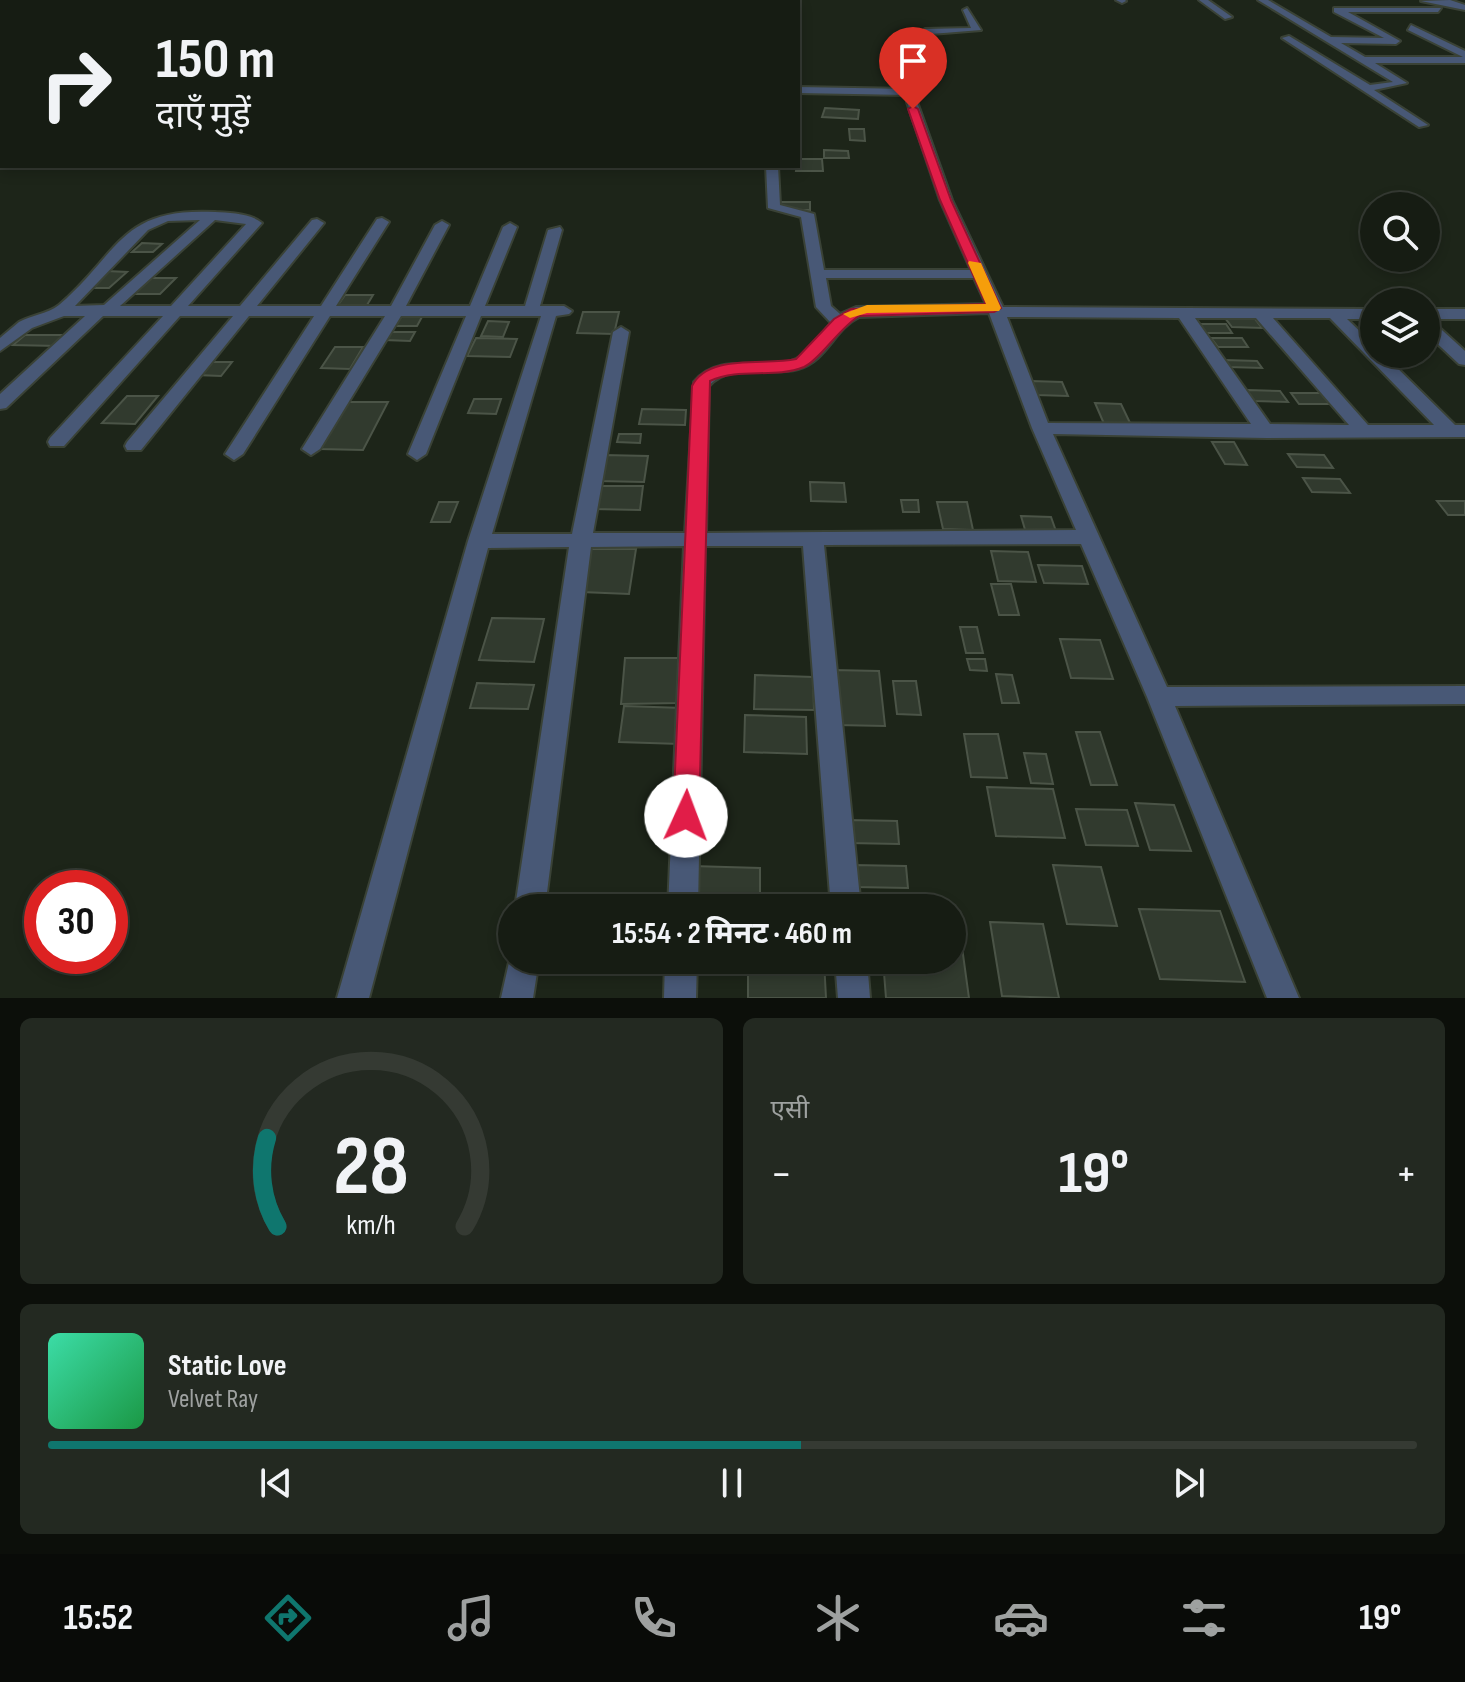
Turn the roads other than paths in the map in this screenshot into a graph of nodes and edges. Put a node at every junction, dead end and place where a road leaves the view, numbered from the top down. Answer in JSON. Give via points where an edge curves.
{"nodes":[{"id":1,"x":1203,"y":0,"type":"edge"},
{"id":2,"x":1262,"y":0,"type":"edge"},
{"id":3,"x":1361,"y":0,"type":"edge"},
{"id":4,"x":1465,"y":8,"type":"edge"},
{"id":5,"x":967,"y":10,"type":"dead end"},
{"id":6,"x":1438,"y":10,"type":"dead end"},
{"id":7,"x":1228,"y":17,"type":"dead end"},
{"id":8,"x":1411,"y":28,"type":"dead end"},
{"id":9,"x":1286,"y":38,"type":"dead end"},
{"id":10,"x":1327,"y":40,"type":"junction"},
{"id":11,"x":1465,"y":58,"type":"edge"},
{"id":12,"x":1362,"y":60,"type":"junction"},
{"id":13,"x":1367,"y":88,"type":"junction"},
{"id":14,"x":800,"y":90,"type":"edge"},
{"id":15,"x":912,"y":92,"type":"junction"},
{"id":16,"x":1423,"y":125,"type":"dead end"},
{"id":17,"x":772,"y":168,"type":"edge"},
{"id":18,"x":211,"y":217,"type":"junction"},
{"id":19,"x":382,"y":222,"type":"dead end"},
{"id":20,"x":317,"y":223,"type":"dead end"},
{"id":21,"x":442,"y":225,"type":"dead end"},
{"id":22,"x":510,"y":227,"type":"dead end"},
{"id":23,"x":555,"y":230,"type":"dead end"},
{"id":24,"x":818,"y":274,"type":"junction"},
{"id":25,"x":979,"y":274,"type":"junction"},
{"id":26,"x":104,"y":310,"type":"junction"},
{"id":27,"x":995,"y":310,"type":"junction"},
{"id":28,"x":62,"y":311,"type":"junction"},
{"id":29,"x":173,"y":311,"type":"junction"},
{"id":30,"x":243,"y":311,"type":"junction"},
{"id":31,"x":322,"y":311,"type":"junction"},
{"id":32,"x":396,"y":311,"type":"junction"},
{"id":33,"x":548,"y":311,"type":"junction"},
{"id":34,"x":473,"y":312,"type":"junction"},
{"id":35,"x":1183,"y":312,"type":"junction"},
{"id":36,"x":1260,"y":313,"type":"junction"},
{"id":37,"x":1334,"y":314,"type":"junction"},
{"id":38,"x":1360,"y":314,"type":"edge"},
{"id":39,"x":1440,"y":314,"type":"edge"},
{"id":40,"x":1465,"y":314,"type":"edge"},
{"id":41,"x":839,"y":322,"type":"junction"},
{"id":42,"x":621,"y":332,"type":"dead end"},
{"id":43,"x":1440,"y":337,"type":"edge"},
{"id":44,"x":0,"y":346,"type":"edge"},
{"id":45,"x":1465,"y":360,"type":"edge"},
{"id":46,"x":0,"y":404,"type":"edge"},
{"id":47,"x":1041,"y":428,"type":"junction"},
{"id":48,"x":1364,"y":431,"type":"junction"},
{"id":49,"x":1457,"y":431,"type":"edge"},
{"id":50,"x":1266,"y":432,"type":"junction"},
{"id":51,"x":57,"y":442,"type":"dead end"},
{"id":52,"x":134,"y":446,"type":"dead end"},
{"id":53,"x":311,"y":449,"type":"dead end"},
{"id":54,"x":234,"y":454,"type":"dead end"},
{"id":55,"x":417,"y":454,"type":"dead end"},
{"id":56,"x":1087,"y":537,"type":"junction"},
{"id":57,"x":695,"y":539,"type":"junction"},
{"id":58,"x":813,"y":539,"type":"junction"},
{"id":59,"x":581,"y":540,"type":"junction"},
{"id":60,"x":479,"y":541,"type":"junction"},
{"id":61,"x":1465,"y":695,"type":"edge"},
{"id":62,"x":1159,"y":697,"type":"junction"},
{"id":63,"x":532,"y":894,"type":"edge"},
{"id":64,"x":683,"y":894,"type":"edge"},
{"id":65,"x":845,"y":894,"type":"edge"},
{"id":66,"x":521,"y":974,"type":"edge"},
{"id":67,"x":681,"y":974,"type":"edge"},
{"id":68,"x":852,"y":974,"type":"edge"},
{"id":69,"x":353,"y":998,"type":"edge"},
{"id":70,"x":517,"y":998,"type":"edge"},
{"id":71,"x":680,"y":998,"type":"edge"},
{"id":72,"x":854,"y":998,"type":"edge"},
{"id":73,"x":1283,"y":998,"type":"edge"}],
"edges":[{"from":1,"to":7,"type":"street"},
{"from":2,"to":10,"type":"street"},
{"from":3,"to":4,"type":"street","via":[[1444,1]]},
{"from":5,"to":15,"type":"street","via":[[977,30],[928,31]]},
{"from":6,"to":10,"type":"street","via":[[1337,10],[1396,41]]},
{"from":8,"to":11,"type":"street"},
{"from":9,"to":13,"type":"street"},
{"from":10,"to":12,"type":"street"},
{"from":11,"to":12,"type":"street"},
{"from":12,"to":13,"type":"street","via":[[1402,83]]},
{"from":13,"to":16,"type":"street"},
{"from":14,"to":15,"type":"street"},
{"from":15,"to":25,"type":"street","via":[[919,128]]},
{"from":17,"to":24,"type":"street","via":[[774,208],[807,214]]},
{"from":18,"to":26,"type":"street"},
{"from":18,"to":28,"type":"street","via":[[173,216],[138,231]]},
{"from":18,"to":29,"type":"street","via":[[255,223]]},
{"from":19,"to":31,"type":"street"},
{"from":20,"to":30,"type":"street"},
{"from":21,"to":32,"type":"street"},
{"from":22,"to":34,"type":"street"},
{"from":23,"to":33,"type":"street"},
{"from":24,"to":25,"type":"street"},
{"from":24,"to":41,"type":"street","via":[[824,307]]},
{"from":25,"to":27,"type":"street"},
{"from":26,"to":28,"type":"street"},
{"from":26,"to":29,"type":"street"},
{"from":26,"to":46,"type":"street"},
{"from":27,"to":35,"type":"street"},
{"from":27,"to":41,"type":"street","via":[[867,309]]},
{"from":27,"to":47,"type":"street"},
{"from":28,"to":44,"type":"street","via":[[26,325]]},
{"from":29,"to":30,"type":"street"},
{"from":29,"to":51,"type":"street"},
{"from":30,"to":31,"type":"street"},
{"from":30,"to":52,"type":"street"},
{"from":31,"to":32,"type":"street"},
{"from":31,"to":54,"type":"street"},
{"from":32,"to":34,"type":"street"},
{"from":32,"to":53,"type":"street"},
{"from":33,"to":34,"type":"street"},
{"from":33,"to":60,"type":"street"},
{"from":34,"to":55,"type":"street"},
{"from":35,"to":36,"type":"street"},
{"from":35,"to":50,"type":"street"},
{"from":36,"to":37,"type":"street"},
{"from":36,"to":48,"type":"street"},
{"from":37,"to":38,"type":"street"},
{"from":37,"to":49,"type":"street"},
{"from":39,"to":40,"type":"street"},
{"from":41,"to":57,"type":"street","via":[[801,363],[722,370],[704,378]]},
{"from":42,"to":59,"type":"street"},
{"from":43,"to":45,"type":"street"},
{"from":47,"to":50,"type":"street"},
{"from":47,"to":56,"type":"street"},
{"from":48,"to":49,"type":"street"},
{"from":48,"to":50,"type":"street"},
{"from":56,"to":58,"type":"street"},
{"from":56,"to":62,"type":"street"},
{"from":57,"to":58,"type":"street"},
{"from":57,"to":59,"type":"street"},
{"from":57,"to":64,"type":"street"},
{"from":58,"to":65,"type":"street"},
{"from":59,"to":60,"type":"street"},
{"from":59,"to":63,"type":"street"},
{"from":60,"to":69,"type":"street"},
{"from":61,"to":62,"type":"street"},
{"from":62,"to":73,"type":"street"},
{"from":66,"to":70,"type":"street"},
{"from":67,"to":71,"type":"street"},
{"from":68,"to":72,"type":"street"}]}
